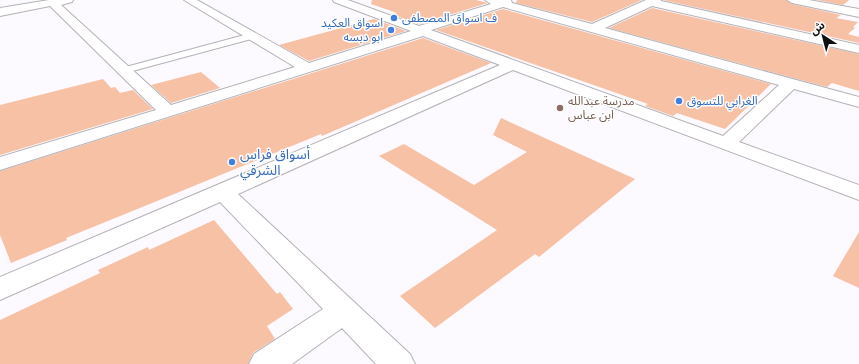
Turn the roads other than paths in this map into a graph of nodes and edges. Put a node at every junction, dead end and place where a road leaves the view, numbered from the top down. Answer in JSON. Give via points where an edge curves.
{"nodes":[{"id":1,"x":68,"y":0,"type":"edge"},
{"id":2,"x":189,"y":0,"type":"edge"},
{"id":3,"x":338,"y":0,"type":"edge"},
{"id":4,"x":502,"y":1,"type":"edge"},
{"id":5,"x":653,"y":1,"type":"edge"},
{"id":6,"x":53,"y":3,"type":"junction"},
{"id":7,"x":794,"y":4,"type":"edge"},
{"id":8,"x":0,"y":12,"type":"edge"},
{"id":9,"x":859,"y":13,"type":"edge"},
{"id":10,"x":776,"y":19,"type":"dead end"},
{"id":11,"x":764,"y":27,"type":"junction"},
{"id":12,"x":592,"y":29,"type":"junction"},
{"id":13,"x":421,"y":31,"type":"junction"},
{"id":14,"x":252,"y":36,"type":"junction"},
{"id":15,"x":859,"y":49,"type":"edge"},
{"id":16,"x":512,"y":65,"type":"junction"},
{"id":17,"x":307,"y":68,"type":"junction"},
{"id":18,"x":125,"y":70,"type":"junction"},
{"id":19,"x":791,"y":83,"type":"junction"},
{"id":20,"x":859,"y":102,"type":"edge"},
{"id":21,"x":167,"y":111,"type":"junction"},
{"id":22,"x":726,"y":144,"type":"junction"},
{"id":23,"x":0,"y":164,"type":"edge"},
{"id":24,"x":223,"y":192,"type":"junction"},
{"id":25,"x":859,"y":193,"type":"edge"},
{"id":26,"x":2,"y":282,"type":"edge"},
{"id":27,"x":344,"y":311,"type":"junction"},
{"id":28,"x":266,"y":364,"type":"edge"},
{"id":29,"x":398,"y":364,"type":"edge"}],
"edges":[{"from":1,"to":6,"type":"street"},
{"from":2,"to":14,"type":"street"},
{"from":3,"to":13,"type":"street"},
{"from":4,"to":12,"type":"street"},
{"from":4,"to":13,"type":"street"},
{"from":5,"to":11,"type":"street"},
{"from":5,"to":12,"type":"street"},
{"from":6,"to":8,"type":"street"},
{"from":6,"to":18,"type":"street"},
{"from":7,"to":9,"type":"street"},
{"from":10,"to":11,"type":"street"},
{"from":11,"to":15,"type":"street"},
{"from":12,"to":19,"type":"street"},
{"from":13,"to":16,"type":"street"},
{"from":13,"to":17,"type":"street"},
{"from":14,"to":17,"type":"street"},
{"from":14,"to":18,"type":"lane"},
{"from":16,"to":22,"type":"street"},
{"from":16,"to":24,"type":"street"},
{"from":17,"to":21,"type":"street"},
{"from":18,"to":21,"type":"street"},
{"from":19,"to":20,"type":"street"},
{"from":19,"to":22,"type":"street"},
{"from":21,"to":23,"type":"street"},
{"from":22,"to":25,"type":"street"},
{"from":24,"to":26,"type":"street"},
{"from":24,"to":27,"type":"street"},
{"from":27,"to":28,"type":"street"},
{"from":27,"to":29,"type":"street"}]}
